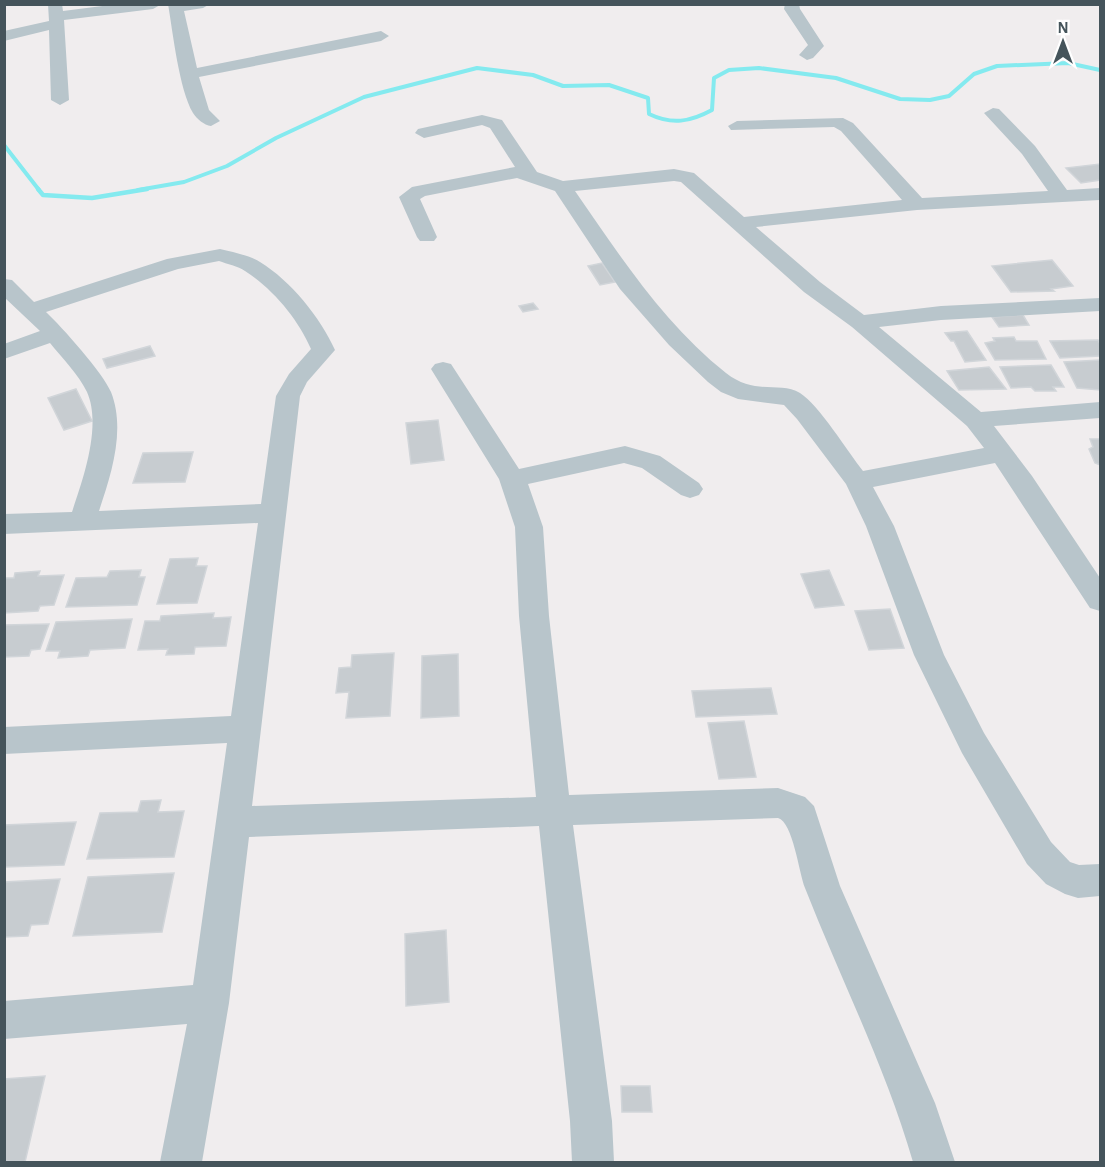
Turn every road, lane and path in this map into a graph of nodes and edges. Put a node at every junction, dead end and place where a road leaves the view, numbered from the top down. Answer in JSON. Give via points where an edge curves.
{"nodes":[{"id":1,"x":203,"y":4,"type":"edge"},
{"id":2,"x":792,"y":4,"type":"edge"},
{"id":3,"x":153,"y":5,"type":"edge"},
{"id":4,"x":175,"y":6,"type":"edge"},
{"id":5,"x":56,"y":15,"type":"edge"},
{"id":6,"x":4,"y":36,"type":"edge"},
{"id":7,"x":381,"y":36,"type":"dead end"},
{"id":8,"x":807,"y":55,"type":"dead end"},
{"id":9,"x":191,"y":74,"type":"junction"},
{"id":10,"x":60,"y":100,"type":"dead end"},
{"id":11,"x":993,"y":113,"type":"dead end"},
{"id":12,"x":211,"y":122,"type":"dead end"},
{"id":13,"x":738,"y":126,"type":"dead end"},
{"id":14,"x":424,"y":133,"type":"dead end"},
{"id":15,"x":529,"y":174,"type":"junction"},
{"id":16,"x":562,"y":187,"type":"junction"},
{"id":17,"x":1101,"y":194,"type":"edge"},
{"id":18,"x":1061,"y":196,"type":"junction"},
{"id":19,"x":917,"y":204,"type":"junction"},
{"id":20,"x":742,"y":223,"type":"junction"},
{"id":21,"x":427,"y":237,"type":"dead end"},
{"id":22,"x":4,"y":285,"type":"edge"},
{"id":23,"x":1101,"y":304,"type":"edge"},
{"id":24,"x":31,"y":310,"type":"junction"},
{"id":25,"x":860,"y":322,"type":"junction"},
{"id":26,"x":55,"y":333,"type":"junction"},
{"id":27,"x":4,"y":352,"type":"edge"},
{"id":28,"x":442,"y":369,"type":"dead end"},
{"id":29,"x":1101,"y":410,"type":"edge"},
{"id":30,"x":976,"y":420,"type":"junction"},
{"id":31,"x":1003,"y":453,"type":"junction"},
{"id":32,"x":512,"y":479,"type":"junction"},
{"id":33,"x":857,"y":481,"type":"junction"},
{"id":34,"x":690,"y":489,"type":"dead end"},
{"id":35,"x":274,"y":513,"type":"junction"},
{"id":36,"x":82,"y":520,"type":"junction"},
{"id":37,"x":4,"y":524,"type":"edge"},
{"id":38,"x":1101,"y":600,"type":"edge"},
{"id":39,"x":245,"y":729,"type":"junction"},
{"id":40,"x":4,"y":741,"type":"edge"},
{"id":41,"x":554,"y":812,"type":"junction"},
{"id":42,"x":234,"y":822,"type":"junction"},
{"id":43,"x":1101,"y":880,"type":"edge"},
{"id":44,"x":210,"y":1004,"type":"junction"},
{"id":45,"x":4,"y":1020,"type":"edge"},
{"id":46,"x":181,"y":1162,"type":"edge"},
{"id":47,"x":593,"y":1162,"type":"edge"},
{"id":48,"x":934,"y":1162,"type":"edge"}],
"edges":[{"from":1,"to":4,"type":"street"},
{"from":2,"to":8,"type":"street","via":[[816,46]]},
{"from":3,"to":5,"type":"street"},
{"from":4,"to":9,"type":"street"},
{"from":5,"to":6,"type":"street"},
{"from":5,"to":10,"type":"street"},
{"from":7,"to":9,"type":"street"},
{"from":9,"to":12,"type":"street","via":[[201,112]]},
{"from":11,"to":18,"type":"street","via":[[1029,150]]},
{"from":13,"to":19,"type":"street","via":[[837,122],[847,127]]},
{"from":14,"to":15,"type":"street","via":[[490,121],[496,124]]},
{"from":15,"to":16,"type":"street"},
{"from":15,"to":21,"type":"street","via":[[502,174],[412,193],[409,197]]},
{"from":16,"to":20,"type":"street","via":[[687,177]]},
{"from":16,"to":33,"type":"street","via":[[615,267],[677,340],[729,387],[747,394],[795,401]]},
{"from":17,"to":18,"type":"street"},
{"from":18,"to":19,"type":"street"},
{"from":19,"to":20,"type":"street"},
{"from":20,"to":25,"type":"street","via":[[812,286]]},
{"from":22,"to":24,"type":"street"},
{"from":23,"to":25,"type":"street"},
{"from":24,"to":26,"type":"street"},
{"from":24,"to":35,"type":"street","via":[[204,256],[235,258],[262,271],[292,300],[323,350],[297,379],[288,396]]},
{"from":25,"to":30,"type":"street"},
{"from":26,"to":27,"type":"street"},
{"from":26,"to":36,"type":"street","via":[[99,392],[105,430],[98,475]]},
{"from":28,"to":32,"type":"street"},
{"from":29,"to":30,"type":"street"},
{"from":30,"to":31,"type":"street"},
{"from":31,"to":33,"type":"street"},
{"from":31,"to":38,"type":"street"},
{"from":32,"to":34,"type":"street","via":[[625,454],[651,462]]},
{"from":32,"to":41,"type":"street","via":[[529,527]]},
{"from":33,"to":43,"type":"street","via":[[880,526],[929,655],[973,743],[1039,853],[1058,873],[1078,882]]},
{"from":35,"to":36,"type":"street"},
{"from":35,"to":39,"type":"street"},
{"from":36,"to":37,"type":"street"},
{"from":39,"to":40,"type":"street"},
{"from":39,"to":42,"type":"street"},
{"from":41,"to":42,"type":"street"},
{"from":41,"to":47,"type":"street"},
{"from":41,"to":48,"type":"street","via":[[666,806],[793,807],[802,817],[822,886],[921,1117]]},
{"from":42,"to":44,"type":"street"},
{"from":44,"to":45,"type":"street"},
{"from":44,"to":46,"type":"street"}]}
